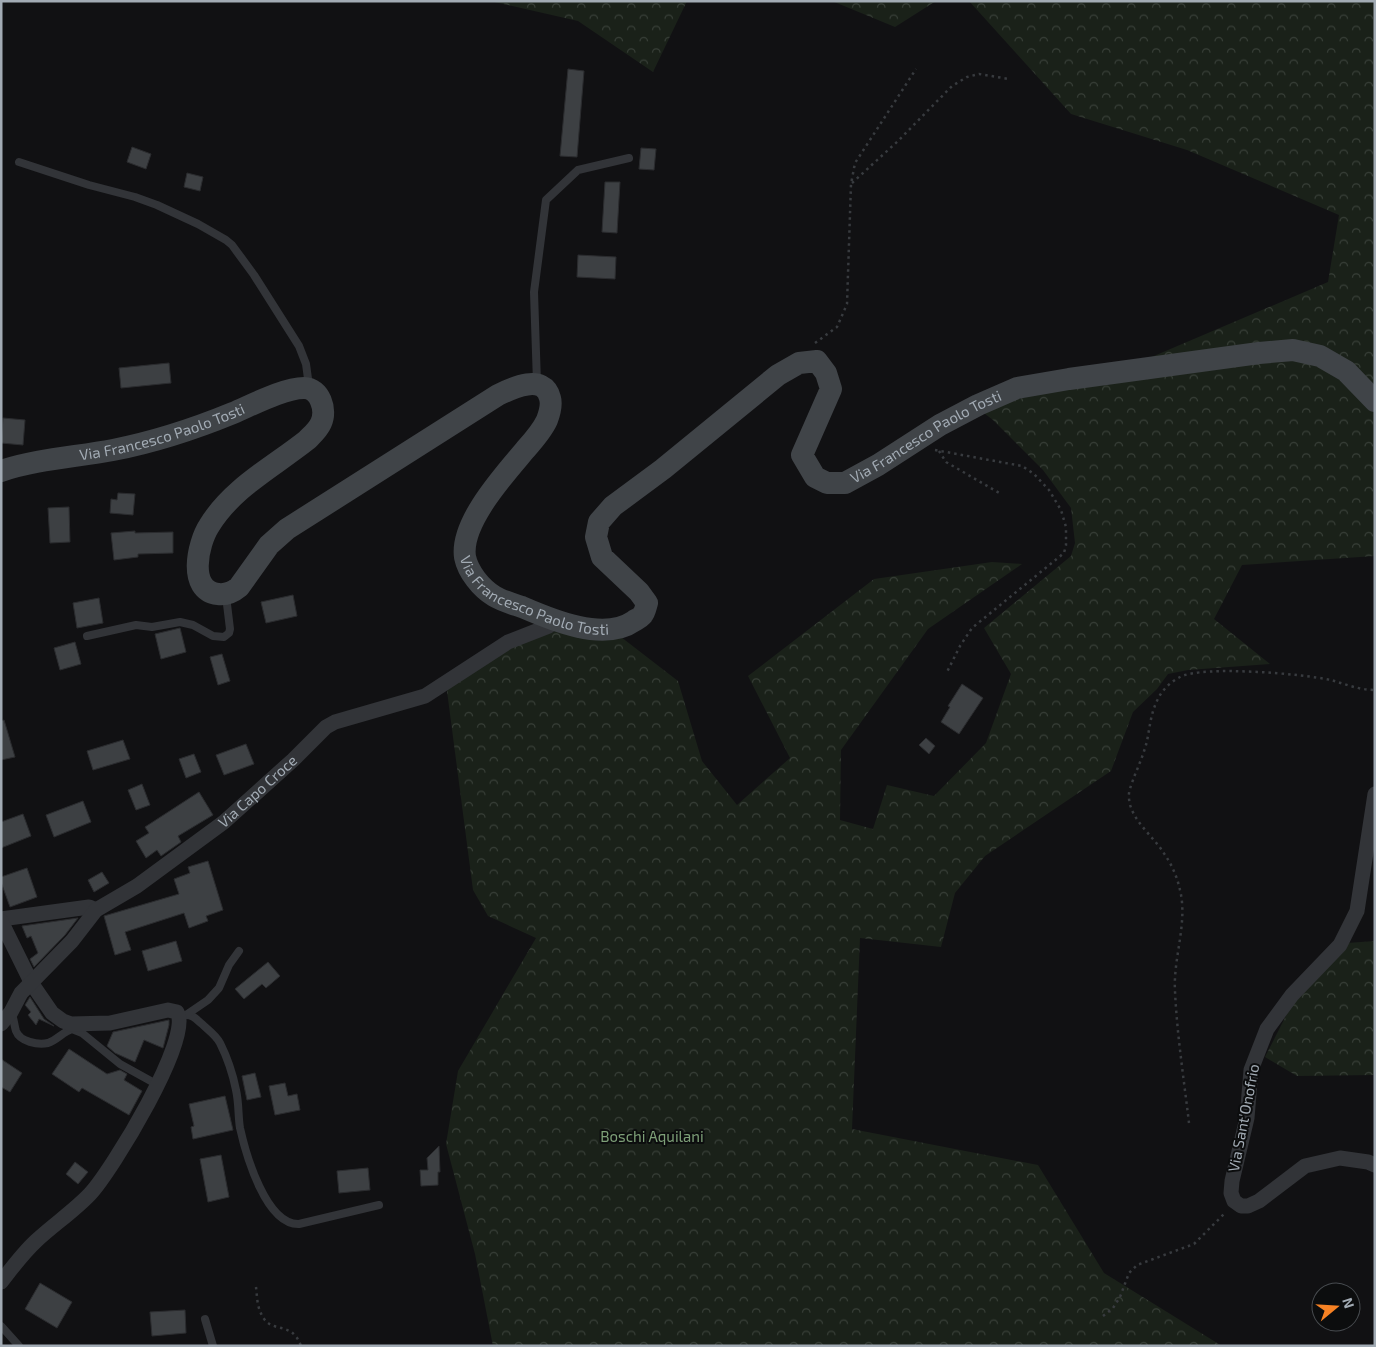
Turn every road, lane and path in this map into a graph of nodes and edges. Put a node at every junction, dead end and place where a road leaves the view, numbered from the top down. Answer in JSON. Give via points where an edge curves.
{"nodes":[{"id":1,"x":916,"y":69,"type":"dead end"},
{"id":2,"x":1009,"y":79,"type":"dead end"},
{"id":3,"x":629,"y":158,"type":"dead end"},
{"id":4,"x":19,"y":162,"type":"dead end"},
{"id":5,"x":851,"y":184,"type":"junction"},
{"id":6,"x":806,"y":362,"type":"junction"},
{"id":7,"x":537,"y":384,"type":"junction"},
{"id":8,"x":308,"y":388,"type":"junction"},
{"id":9,"x":1375,"y":401,"type":"edge"},
{"id":10,"x":909,"y":445,"type":"junction"},
{"id":11,"x":939,"y":451,"type":"junction"},
{"id":12,"x":1,"y":471,"type":"edge"},
{"id":13,"x":1001,"y":494,"type":"dead end"},
{"id":14,"x":226,"y":594,"type":"junction"},
{"id":15,"x":552,"y":620,"type":"junction"},
{"id":16,"x":87,"y":636,"type":"dead end"},
{"id":17,"x":946,"y":674,"type":"dead end"},
{"id":18,"x":1375,"y":690,"type":"edge"},
{"id":19,"x":1375,"y":794,"type":"edge"},
{"id":20,"x":96,"y":910,"type":"junction"},
{"id":21,"x":1,"y":920,"type":"edge"},
{"id":22,"x":239,"y":951,"type":"dead end"},
{"id":23,"x":32,"y":984,"type":"junction"},
{"id":24,"x":183,"y":1016,"type":"junction"},
{"id":25,"x":6,"y":1018,"type":"edge"},
{"id":26,"x":158,"y":1085,"type":"junction"},
{"id":27,"x":1190,"y":1123,"type":"dead end"},
{"id":28,"x":1375,"y":1165,"type":"edge"},
{"id":29,"x":1234,"y":1200,"type":"junction"},
{"id":30,"x":378,"y":1206,"type":"dead end"},
{"id":31,"x":1,"y":1282,"type":"edge"},
{"id":32,"x":256,"y":1287,"type":"dead end"},
{"id":33,"x":1103,"y":1316,"type":"dead end"},
{"id":34,"x":206,"y":1319,"type":"dead end"},
{"id":35,"x":1,"y":1326,"type":"edge"},
{"id":36,"x":19,"y":1346,"type":"edge"},
{"id":37,"x":213,"y":1346,"type":"edge"},
{"id":38,"x":301,"y":1346,"type":"edge"}],
"edges":[{"from":1,"to":5,"type":"path","via":[[855,163]]},
{"from":2,"to":5,"type":"path","via":[[979,74],[952,86]]},
{"from":3,"to":7,"type":"lane","via":[[578,170],[546,200],[534,292]]},
{"from":4,"to":8,"type":"lane","via":[[156,205],[226,240],[254,275],[299,346],[306,364]]},
{"from":5,"to":6,"type":"path","via":[[847,304],[837,327],[806,348]]},
{"from":6,"to":10,"type":"main road","name":"Via Francesco Paolo Tosti","via":[[817,362],[826,373],[831,389],[802,455],[815,477],[827,483],[845,483]]},
{"from":6,"to":15,"type":"main road","name":"Via Francesco Paolo Tosti","via":[[778,375],[613,506],[599,522],[596,537],[602,557],[639,592],[647,604],[643,614],[628,626],[613,629],[597,630]]},
{"from":7,"to":14,"type":"main road","via":[[521,385],[498,395],[308,514],[274,539],[242,584]]},
{"from":7,"to":15,"type":"main road","name":"Via Francesco Paolo Tosti","via":[[545,388],[550,397],[551,410],[539,433],[475,517],[467,532],[465,551],[471,572],[494,596]]},
{"from":8,"to":12,"type":"main road","name":"Via Francesco Paolo Tosti","via":[[285,392],[160,439]]},
{"from":8,"to":14,"type":"main road","via":[[322,402],[323,418],[319,426],[307,440],[231,498],[204,534],[198,556],[200,579],[208,591]]},
{"from":9,"to":10,"type":"main road","name":"Via Francesco Paolo Tosti","via":[[1346,371],[1320,356],[1294,350],[1260,353],[1017,388],[970,409]]},
{"from":10,"to":11,"type":"path"},
{"from":11,"to":13,"type":"path","via":[[946,462]]},
{"from":11,"to":17,"type":"path","via":[[1022,466],[1049,490],[1061,510],[1066,527],[1064,553],[972,628]]},
{"from":14,"to":16,"type":"lane","via":[[230,629],[224,637],[213,636],[180,622],[152,627],[136,625]]},
{"from":15,"to":20,"type":"street","name":"Via Capo Croce","via":[[549,626],[508,642],[425,696],[326,727],[224,822],[137,886]]},
{"from":18,"to":27,"type":"path","via":[[1303,676],[1199,672],[1182,676],[1169,684],[1153,710],[1147,742],[1129,799],[1131,809],[1174,870],[1180,889],[1181,924],[1175,991]]},
{"from":19,"to":29,"type":"street","name":"Via Sant'Onofrio","via":[[1357,912],[1340,946],[1292,995],[1267,1029],[1251,1070],[1247,1118],[1232,1181]]},
{"from":20,"to":21,"type":"street","via":[[89,907]]},
{"from":20,"to":23,"type":"street","name":"Via Capo Croce","via":[[72,942]]},
{"from":21,"to":23,"type":"street"},
{"from":22,"to":24,"type":"lane","via":[[229,965],[220,988]]},
{"from":23,"to":24,"type":"street","via":[[52,1013],[69,1024],[110,1023],[168,1010]]},
{"from":23,"to":25,"type":"street","name":"Via Capo Croce","via":[[19,996]]},
{"from":24,"to":26,"type":"street"},
{"from":24,"to":30,"type":"lane","via":[[195,1018],[214,1034],[222,1046],[236,1088],[240,1129],[247,1152],[261,1189],[278,1215],[299,1224]]},
{"from":25,"to":26,"type":"lane","via":[[15,1020],[16,1031],[29,1042],[48,1043],[72,1029],[82,1033],[120,1064]]},
{"from":26,"to":31,"type":"street","via":[[95,1188],[34,1242]]},
{"from":28,"to":29,"type":"street","via":[[1340,1158],[1305,1166],[1259,1201],[1241,1206]]},
{"from":29,"to":33,"type":"path","via":[[1223,1216],[1194,1244],[1137,1265],[1129,1273],[1113,1308]]},
{"from":32,"to":38,"type":"path","via":[[265,1321],[291,1330]]},
{"from":34,"to":37,"type":"lane"},
{"from":35,"to":36,"type":"lane"}]}
